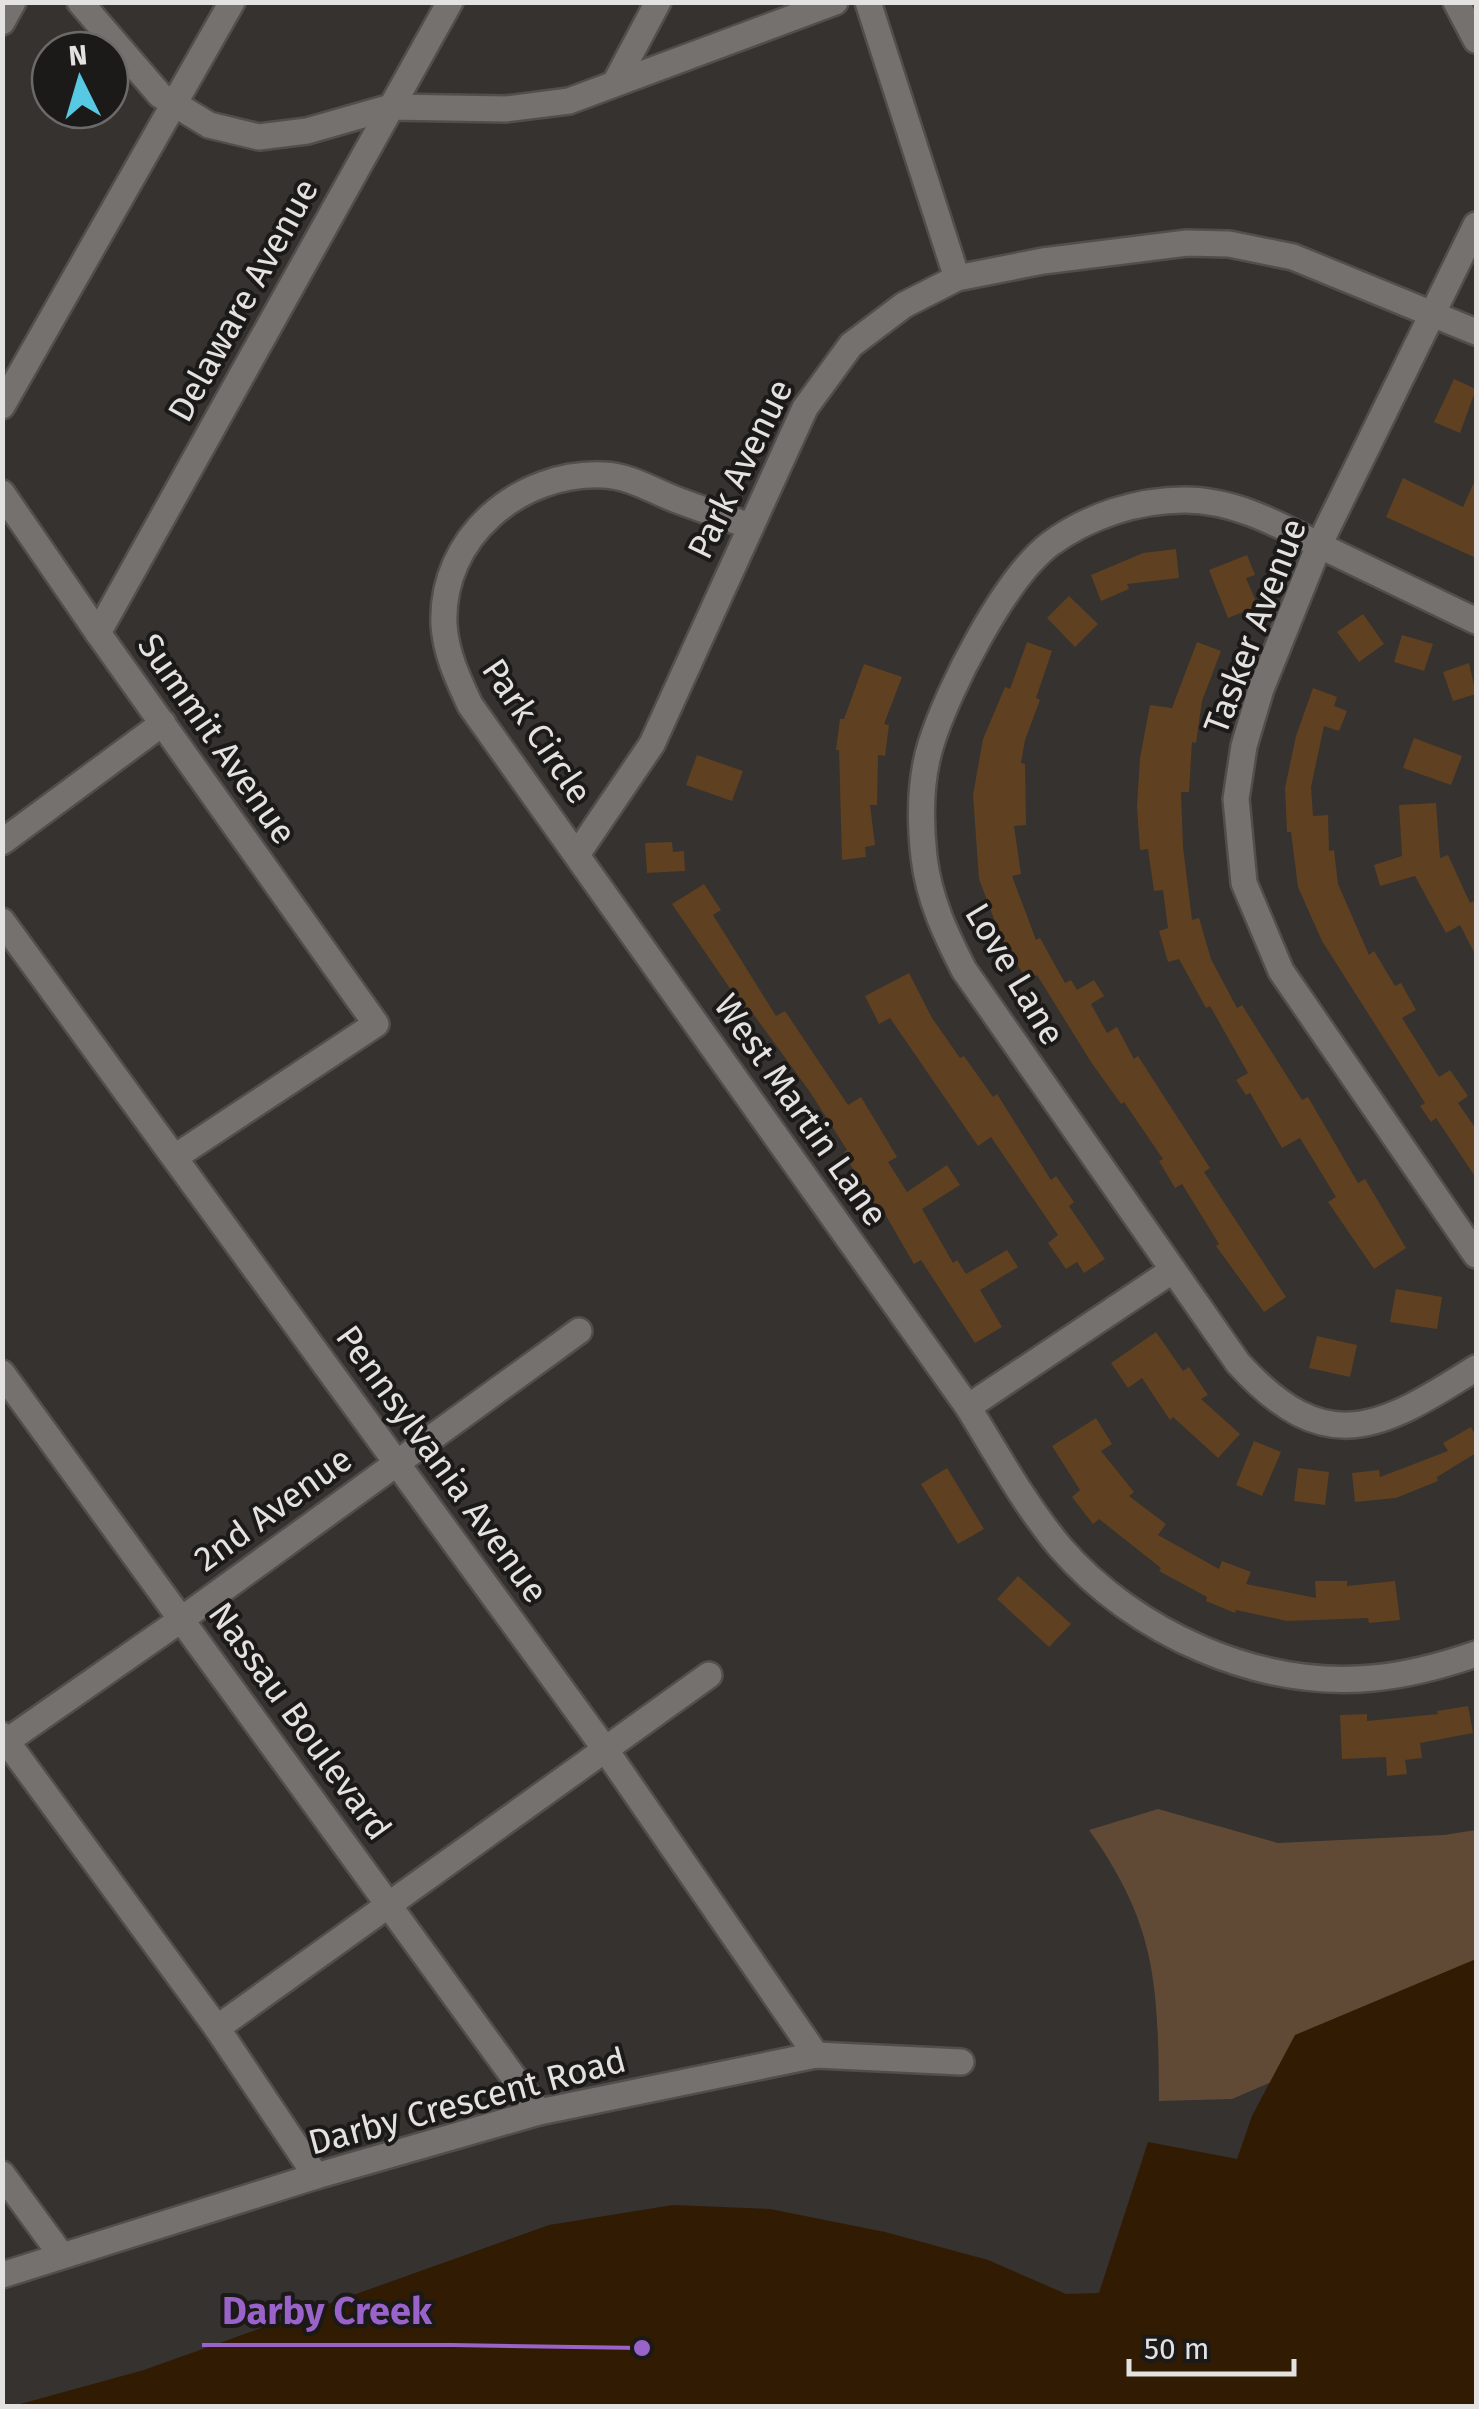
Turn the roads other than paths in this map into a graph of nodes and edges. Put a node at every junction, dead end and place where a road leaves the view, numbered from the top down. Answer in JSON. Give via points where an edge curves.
{"nodes":[{"id":1,"x":13,"y":2,"type":"edge"},
{"id":2,"x":80,"y":2,"type":"edge"},
{"id":3,"x":232,"y":2,"type":"edge"},
{"id":4,"x":450,"y":2,"type":"edge"},
{"id":5,"x":658,"y":2,"type":"edge"},
{"id":6,"x":834,"y":2,"type":"edge"},
{"id":7,"x":868,"y":2,"type":"edge"},
{"id":8,"x":1456,"y":2,"type":"edge"},
{"id":9,"x":2,"y":22,"type":"edge"},
{"id":10,"x":1476,"y":40,"type":"edge"},
{"id":11,"x":615,"y":84,"type":"junction"},
{"id":12,"x":174,"y":104,"type":"junction"},
{"id":13,"x":390,"y":107,"type":"junction"},
{"id":14,"x":1476,"y":225,"type":"edge"},
{"id":15,"x":957,"y":278,"type":"junction"},
{"id":16,"x":1433,"y":312,"type":"junction"},
{"id":17,"x":1476,"y":332,"type":"edge"},
{"id":18,"x":2,"y":406,"type":"edge"},
{"id":19,"x":2,"y":492,"type":"edge"},
{"id":20,"x":749,"y":526,"type":"junction"},
{"id":21,"x":1319,"y":545,"type":"junction"},
{"id":22,"x":1476,"y":621,"type":"edge"},
{"id":23,"x":98,"y":632,"type":"junction"},
{"id":24,"x":163,"y":723,"type":"junction"},
{"id":25,"x":2,"y":842,"type":"edge"},
{"id":26,"x":578,"y":853,"type":"junction"},
{"id":27,"x":2,"y":921,"type":"edge"},
{"id":28,"x":175,"y":1157,"type":"junction"},
{"id":29,"x":1476,"y":1255,"type":"edge"},
{"id":30,"x":1173,"y":1270,"type":"junction"},
{"id":31,"x":579,"y":1331,"type":"dead end"},
{"id":32,"x":1476,"y":1368,"type":"edge"},
{"id":33,"x":2,"y":1373,"type":"edge"},
{"id":34,"x":968,"y":1407,"type":"junction"},
{"id":35,"x":396,"y":1461,"type":"junction"},
{"id":36,"x":182,"y":1619,"type":"junction"},
{"id":37,"x":1476,"y":1654,"type":"edge"},
{"id":38,"x":709,"y":1675,"type":"dead end"},
{"id":39,"x":5,"y":1738,"type":"edge"},
{"id":40,"x":605,"y":1750,"type":"junction"},
{"id":41,"x":389,"y":1904,"type":"junction"},
{"id":42,"x":217,"y":2028,"type":"junction"},
{"id":43,"x":816,"y":2055,"type":"junction"},
{"id":44,"x":961,"y":2062,"type":"dead end"},
{"id":45,"x":539,"y":2112,"type":"junction"},
{"id":46,"x":2,"y":2174,"type":"edge"},
{"id":47,"x":316,"y":2176,"type":"junction"},
{"id":48,"x":12,"y":2205,"type":"edge"},
{"id":49,"x":62,"y":2256,"type":"junction"},
{"id":50,"x":2,"y":2275,"type":"edge"}],
"edges":[{"from":1,"to":9,"type":"street"},
{"from":2,"to":12,"type":"street"},
{"from":3,"to":12,"type":"street"},
{"from":4,"to":13,"type":"street","name":"Delaware Avenue"},
{"from":5,"to":11,"type":"street"},
{"from":6,"to":11,"type":"street"},
{"from":7,"to":15,"type":"street"},
{"from":8,"to":10,"type":"street"},
{"from":11,"to":13,"type":"street","via":[[568,101],[506,108]]},
{"from":12,"to":13,"type":"street","via":[[209,125],[259,138]]},
{"from":12,"to":18,"type":"street"},
{"from":13,"to":23,"type":"street","name":"Delaware Avenue"},
{"from":14,"to":16,"type":"street","name":"Tasker Avenue"},
{"from":15,"to":16,"type":"street","name":"Park Avenue","via":[[1135,248],[1229,244],[1293,257]]},
{"from":15,"to":20,"type":"street","name":"Park Avenue","via":[[904,305],[850,345],[805,408]]},
{"from":16,"to":17,"type":"street","name":"Park Avenue"},
{"from":16,"to":21,"type":"street","name":"Tasker Avenue"},
{"from":19,"to":23,"type":"street","name":"Summit Avenue"},
{"from":20,"to":26,"type":"street","name":"Park Avenue","via":[[652,744]]},
{"from":20,"to":26,"type":"street","name":"Park Circle","via":[[635,482],[581,475],[518,494],[458,556],[444,620],[458,678],[470,705]]},
{"from":21,"to":22,"type":"street","name":"Love Lane"},
{"from":21,"to":29,"type":"street","name":"Tasker Avenue","via":[[1244,746],[1236,800],[1244,883],[1281,972]]},
{"from":21,"to":30,"type":"street","name":"Love Lane","via":[[1256,514],[1186,500],[1105,514],[1067,533],[1030,561],[1004,595],[931,743],[922,804],[937,916],[990,1011]]},
{"from":23,"to":24,"type":"street","name":"Summit Avenue"},
{"from":24,"to":25,"type":"street"},
{"from":24,"to":28,"type":"street","name":"Summit Avenue","via":[[376,1024]]},
{"from":26,"to":34,"type":"street","name":"West Martin Lane"},
{"from":27,"to":28,"type":"street","name":"Pennsylvania Avenue"},
{"from":28,"to":35,"type":"street","name":"Pennsylvania Avenue"},
{"from":30,"to":32,"type":"street","name":"Love Lane","via":[[1254,1380],[1282,1406],[1314,1420],[1354,1424],[1396,1416]]},
{"from":30,"to":34,"type":"street"},
{"from":31,"to":35,"type":"street","name":"2nd Avenue"},
{"from":33,"to":36,"type":"street","name":"Nassau Boulevard"},
{"from":34,"to":37,"type":"street","name":"West Martin Lane","via":[[1060,1546],[1141,1618],[1188,1642],[1266,1670],[1333,1679],[1373,1678]]},
{"from":35,"to":36,"type":"street","name":"2nd Avenue"},
{"from":35,"to":40,"type":"street","name":"Pennsylvania Avenue"},
{"from":36,"to":39,"type":"street","name":"2nd Avenue"},
{"from":36,"to":41,"type":"street","name":"Nassau Boulevard"},
{"from":38,"to":40,"type":"street"},
{"from":39,"to":42,"type":"street"},
{"from":40,"to":41,"type":"street"},
{"from":40,"to":43,"type":"street","name":"Pennsylvania Avenue"},
{"from":41,"to":42,"type":"street"},
{"from":41,"to":45,"type":"street","name":"Nassau Boulevard"},
{"from":42,"to":47,"type":"street"},
{"from":43,"to":44,"type":"street","name":"Darby Crescent Road"},
{"from":43,"to":45,"type":"street","name":"Darby Crescent Road"},
{"from":45,"to":47,"type":"street","name":"Darby Crescent Road"},
{"from":46,"to":48,"type":"street"},
{"from":47,"to":49,"type":"street","name":"Darby Crescent Road"},
{"from":48,"to":49,"type":"street"},
{"from":49,"to":50,"type":"street","name":"Darby Crescent Road"}]}
